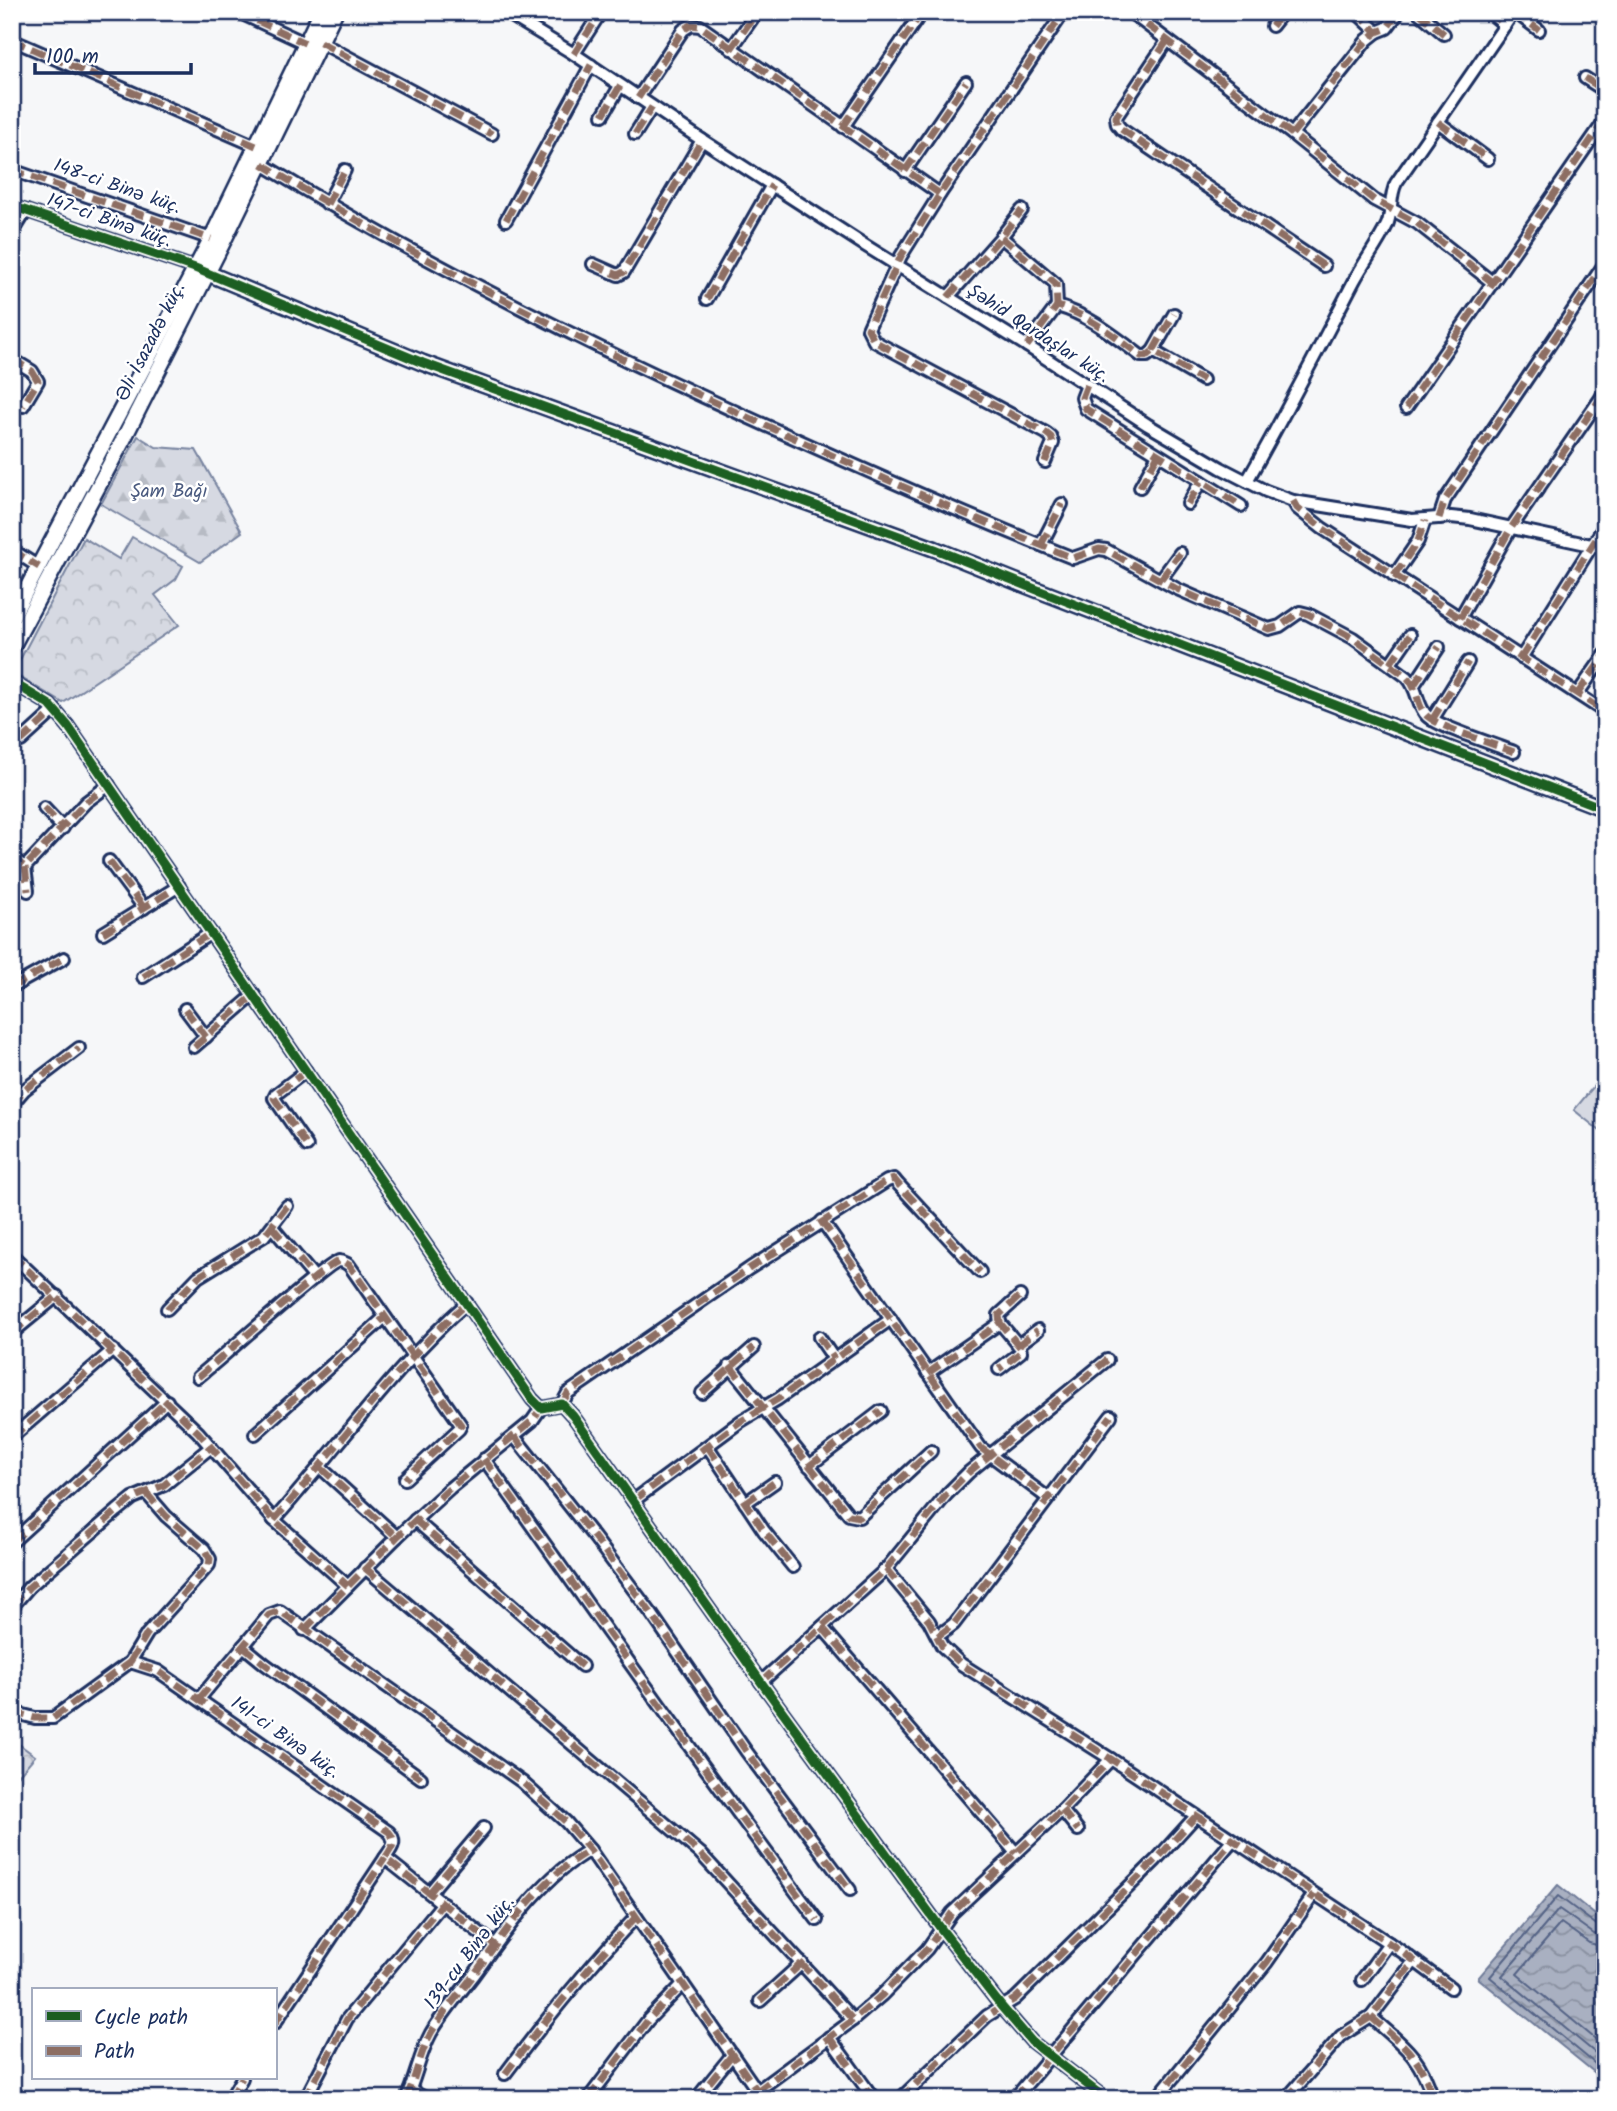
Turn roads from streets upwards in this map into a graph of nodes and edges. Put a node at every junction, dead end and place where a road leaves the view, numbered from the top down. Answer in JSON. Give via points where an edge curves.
{"nodes":[{"id":1,"x":238,"y":12,"type":"edge"},
{"id":2,"x":320,"y":12,"type":"edge"},
{"id":3,"x":335,"y":12,"type":"edge"},
{"id":4,"x":505,"y":12,"type":"edge"},
{"id":5,"x":601,"y":12,"type":"edge"},
{"id":6,"x":757,"y":12,"type":"edge"},
{"id":7,"x":922,"y":12,"type":"edge"},
{"id":8,"x":1064,"y":12,"type":"edge"},
{"id":9,"x":1130,"y":12,"type":"edge"},
{"id":10,"x":1283,"y":12,"type":"edge"},
{"id":11,"x":1356,"y":12,"type":"edge"},
{"id":12,"x":1399,"y":12,"type":"edge"},
{"id":13,"x":1418,"y":12,"type":"edge"},
{"id":14,"x":1489,"y":12,"type":"edge"},
{"id":15,"x":1515,"y":12,"type":"edge"},
{"id":16,"x":1505,"y":25,"type":"junction"},
{"id":17,"x":1272,"y":26,"type":"dead end"},
{"id":18,"x":1539,"y":30,"type":"dead end"},
{"id":19,"x":1377,"y":32,"type":"junction"},
{"id":20,"x":1444,"y":34,"type":"dead end"},
{"id":21,"x":12,"y":40,"type":"edge"},
{"id":22,"x":1167,"y":41,"type":"junction"},
{"id":23,"x":313,"y":42,"type":"junction"},
{"id":24,"x":731,"y":49,"type":"junction"},
{"id":25,"x":573,"y":54,"type":"junction"},
{"id":26,"x":591,"y":65,"type":"junction"},
{"id":27,"x":1585,"y":78,"type":"dead end"},
{"id":28,"x":965,"y":82,"type":"dead end"},
{"id":29,"x":620,"y":86,"type":"junction"},
{"id":30,"x":1605,"y":91,"type":"edge"},
{"id":31,"x":638,"y":98,"type":"junction"},
{"id":32,"x":652,"y":107,"type":"junction"},
{"id":33,"x":603,"y":115,"type":"dead end"},
{"id":34,"x":1605,"y":120,"type":"edge"},
{"id":35,"x":1438,"y":122,"type":"junction"},
{"id":36,"x":843,"y":127,"type":"junction"},
{"id":37,"x":492,"y":134,"type":"dead end"},
{"id":38,"x":635,"y":134,"type":"dead end"},
{"id":39,"x":1292,"y":134,"type":"junction"},
{"id":40,"x":702,"y":140,"type":"junction"},
{"id":41,"x":256,"y":146,"type":"junction"},
{"id":42,"x":1488,"y":159,"type":"dead end"},
{"id":43,"x":262,"y":164,"type":"junction"},
{"id":44,"x":12,"y":170,"type":"edge"},
{"id":45,"x":345,"y":170,"type":"dead end"},
{"id":46,"x":905,"y":170,"type":"junction"},
{"id":47,"x":772,"y":185,"type":"junction"},
{"id":48,"x":940,"y":194,"type":"junction"},
{"id":49,"x":327,"y":204,"type":"junction"},
{"id":50,"x":12,"y":206,"type":"edge"},
{"id":51,"x":1390,"y":209,"type":"junction"},
{"id":52,"x":1021,"y":210,"type":"dead end"},
{"id":53,"x":26,"y":211,"type":"junction"},
{"id":54,"x":506,"y":220,"type":"dead end"},
{"id":55,"x":12,"y":234,"type":"edge"},
{"id":56,"x":1001,"y":237,"type":"junction"},
{"id":57,"x":216,"y":242,"type":"junction"},
{"id":58,"x":1605,"y":263,"type":"edge"},
{"id":59,"x":593,"y":264,"type":"dead end"},
{"id":60,"x":897,"y":264,"type":"junction"},
{"id":61,"x":1325,"y":267,"type":"dead end"},
{"id":62,"x":201,"y":270,"type":"junction"},
{"id":63,"x":1492,"y":282,"type":"junction"},
{"id":64,"x":948,"y":297,"type":"junction"},
{"id":65,"x":707,"y":299,"type":"dead end"},
{"id":66,"x":1057,"y":306,"type":"junction"},
{"id":67,"x":1174,"y":314,"type":"dead end"},
{"id":68,"x":1027,"y":346,"type":"junction"},
{"id":69,"x":1153,"y":351,"type":"junction"},
{"id":70,"x":12,"y":359,"type":"edge"},
{"id":71,"x":1203,"y":380,"type":"dead end"},
{"id":72,"x":1087,"y":386,"type":"junction"},
{"id":73,"x":1605,"y":392,"type":"edge"},
{"id":74,"x":23,"y":406,"type":"dead end"},
{"id":75,"x":1406,"y":408,"type":"dead end"},
{"id":76,"x":1157,"y":455,"type":"junction"},
{"id":77,"x":1045,"y":462,"type":"dead end"},
{"id":78,"x":1200,"y":481,"type":"junction"},
{"id":79,"x":1247,"y":481,"type":"junction"},
{"id":80,"x":1140,"y":487,"type":"dead end"},
{"id":81,"x":1293,"y":501,"type":"junction"},
{"id":82,"x":1062,"y":504,"type":"dead end"},
{"id":83,"x":1188,"y":505,"type":"dead end"},
{"id":84,"x":1241,"y":506,"type":"dead end"},
{"id":85,"x":1439,"y":518,"type":"junction"},
{"id":86,"x":1425,"y":520,"type":"junction"},
{"id":87,"x":1605,"y":525,"type":"edge"},
{"id":88,"x":1511,"y":527,"type":"junction"},
{"id":89,"x":1041,"y":545,"type":"junction"},
{"id":90,"x":1592,"y":545,"type":"junction"},
{"id":91,"x":1605,"y":548,"type":"edge"},
{"id":92,"x":12,"y":550,"type":"edge"},
{"id":93,"x":1180,"y":553,"type":"dead end"},
{"id":94,"x":39,"y":567,"type":"junction"},
{"id":95,"x":1394,"y":576,"type":"junction"},
{"id":96,"x":1161,"y":579,"type":"junction"},
{"id":97,"x":12,"y":617,"type":"edge"},
{"id":98,"x":1460,"y":618,"type":"junction"},
{"id":99,"x":1410,"y":635,"type":"dead end"},
{"id":100,"x":12,"y":647,"type":"edge"},
{"id":101,"x":1439,"y":647,"type":"dead end"},
{"id":102,"x":1605,"y":655,"type":"edge"},
{"id":103,"x":1521,"y":658,"type":"junction"},
{"id":104,"x":1468,"y":662,"type":"dead end"},
{"id":105,"x":1390,"y":664,"type":"junction"},
{"id":106,"x":12,"y":682,"type":"edge"},
{"id":107,"x":1414,"y":685,"type":"junction"},
{"id":108,"x":1578,"y":692,"type":"junction"},
{"id":109,"x":55,"y":709,"type":"junction"},
{"id":110,"x":1605,"y":712,"type":"edge"},
{"id":111,"x":1432,"y":720,"type":"junction"},
{"id":112,"x":21,"y":741,"type":"dead end"},
{"id":113,"x":1514,"y":752,"type":"dead end"},
{"id":114,"x":109,"y":785,"type":"junction"},
{"id":115,"x":44,"y":808,"type":"dead end"},
{"id":116,"x":1605,"y":809,"type":"edge"},
{"id":117,"x":63,"y":828,"type":"junction"},
{"id":118,"x":12,"y":858,"type":"edge"},
{"id":119,"x":109,"y":861,"type":"dead end"},
{"id":120,"x":26,"y":867,"type":"junction"},
{"id":121,"x":179,"y":886,"type":"junction"},
{"id":122,"x":28,"y":891,"type":"dead end"},
{"id":123,"x":144,"y":908,"type":"junction"},
{"id":124,"x":103,"y":933,"type":"dead end"},
{"id":125,"x":211,"y":933,"type":"junction"},
{"id":126,"x":64,"y":958,"type":"dead end"},
{"id":127,"x":143,"y":977,"type":"dead end"},
{"id":128,"x":12,"y":987,"type":"edge"},
{"id":129,"x":254,"y":995,"type":"junction"},
{"id":130,"x":185,"y":1009,"type":"dead end"},
{"id":131,"x":206,"y":1037,"type":"junction"},
{"id":132,"x":194,"y":1047,"type":"dead end"},
{"id":133,"x":79,"y":1048,"type":"dead end"},
{"id":134,"x":306,"y":1071,"type":"junction"},
{"id":135,"x":12,"y":1104,"type":"edge"},
{"id":136,"x":307,"y":1146,"type":"dead end"},
{"id":137,"x":287,"y":1206,"type":"dead end"},
{"id":138,"x":822,"y":1220,"type":"junction"},
{"id":139,"x":272,"y":1227,"type":"junction"},
{"id":140,"x":12,"y":1255,"type":"edge"},
{"id":141,"x":980,"y":1272,"type":"dead end"},
{"id":142,"x":315,"y":1278,"type":"junction"},
{"id":143,"x":57,"y":1296,"type":"junction"},
{"id":144,"x":1020,"y":1296,"type":"dead end"},
{"id":145,"x":467,"y":1303,"type":"junction"},
{"id":146,"x":167,"y":1309,"type":"dead end"},
{"id":147,"x":385,"y":1317,"type":"junction"},
{"id":148,"x":891,"y":1319,"type":"junction"},
{"id":149,"x":1000,"y":1323,"type":"junction"},
{"id":150,"x":1038,"y":1330,"type":"dead end"},
{"id":151,"x":12,"y":1333,"type":"edge"},
{"id":152,"x":819,"y":1337,"type":"dead end"},
{"id":153,"x":1018,"y":1345,"type":"junction"},
{"id":154,"x":754,"y":1347,"type":"dead end"},
{"id":155,"x":113,"y":1350,"type":"junction"},
{"id":156,"x":412,"y":1357,"type":"junction"},
{"id":157,"x":834,"y":1359,"type":"junction"},
{"id":158,"x":1107,"y":1360,"type":"dead end"},
{"id":159,"x":730,"y":1366,"type":"junction"},
{"id":160,"x":999,"y":1369,"type":"dead end"},
{"id":161,"x":928,"y":1373,"type":"junction"},
{"id":162,"x":198,"y":1377,"type":"dead end"},
{"id":163,"x":702,"y":1393,"type":"dead end"},
{"id":164,"x":167,"y":1401,"type":"junction"},
{"id":165,"x":562,"y":1404,"type":"junction"},
{"id":166,"x":541,"y":1408,"type":"junction"},
{"id":167,"x":762,"y":1408,"type":"junction"},
{"id":168,"x":881,"y":1411,"type":"dead end"},
{"id":169,"x":1111,"y":1416,"type":"dead end"},
{"id":170,"x":255,"y":1434,"type":"dead end"},
{"id":171,"x":514,"y":1436,"type":"junction"},
{"id":172,"x":12,"y":1437,"type":"edge"},
{"id":173,"x":211,"y":1447,"type":"junction"},
{"id":174,"x":708,"y":1447,"type":"junction"},
{"id":175,"x":930,"y":1451,"type":"dead end"},
{"id":176,"x":988,"y":1455,"type":"junction"},
{"id":177,"x":484,"y":1459,"type":"junction"},
{"id":178,"x":809,"y":1466,"type":"junction"},
{"id":179,"x":321,"y":1468,"type":"junction"},
{"id":180,"x":405,"y":1479,"type":"dead end"},
{"id":181,"x":775,"y":1482,"type":"dead end"},
{"id":182,"x":147,"y":1494,"type":"junction"},
{"id":183,"x":1048,"y":1498,"type":"junction"},
{"id":184,"x":633,"y":1501,"type":"junction"},
{"id":185,"x":745,"y":1503,"type":"junction"},
{"id":186,"x":274,"y":1520,"type":"junction"},
{"id":187,"x":415,"y":1520,"type":"junction"},
{"id":188,"x":397,"y":1537,"type":"junction"},
{"id":189,"x":12,"y":1542,"type":"edge"},
{"id":190,"x":793,"y":1567,"type":"dead end"},
{"id":191,"x":365,"y":1569,"type":"junction"},
{"id":192,"x":886,"y":1569,"type":"junction"},
{"id":193,"x":348,"y":1586,"type":"junction"},
{"id":194,"x":12,"y":1607,"type":"edge"},
{"id":195,"x":822,"y":1627,"type":"junction"},
{"id":196,"x":304,"y":1630,"type":"junction"},
{"id":197,"x":938,"y":1636,"type":"junction"},
{"id":198,"x":243,"y":1646,"type":"junction"},
{"id":199,"x":130,"y":1662,"type":"junction"},
{"id":200,"x":582,"y":1666,"type":"dead end"},
{"id":201,"x":761,"y":1682,"type":"junction"},
{"id":202,"x":199,"y":1699,"type":"junction"},
{"id":203,"x":12,"y":1712,"type":"edge"},
{"id":204,"x":1111,"y":1759,"type":"junction"},
{"id":205,"x":421,"y":1778,"type":"dead end"},
{"id":206,"x":1062,"y":1810,"type":"junction"},
{"id":207,"x":1195,"y":1817,"type":"junction"},
{"id":208,"x":484,"y":1828,"type":"dead end"},
{"id":209,"x":1078,"y":1830,"type":"dead end"},
{"id":210,"x":1232,"y":1841,"type":"junction"},
{"id":211,"x":590,"y":1850,"type":"junction"},
{"id":212,"x":1016,"y":1853,"type":"junction"},
{"id":213,"x":385,"y":1858,"type":"junction"},
{"id":214,"x":850,"y":1889,"type":"dead end"},
{"id":215,"x":430,"y":1892,"type":"junction"},
{"id":216,"x":1314,"y":1894,"type":"junction"},
{"id":217,"x":443,"y":1903,"type":"junction"},
{"id":218,"x":636,"y":1917,"type":"junction"},
{"id":219,"x":817,"y":1920,"type":"dead end"},
{"id":220,"x":942,"y":1930,"type":"junction"},
{"id":221,"x":1389,"y":1943,"type":"junction"},
{"id":222,"x":495,"y":1945,"type":"junction"},
{"id":223,"x":1414,"y":1961,"type":"junction"},
{"id":224,"x":802,"y":1964,"type":"junction"},
{"id":225,"x":1362,"y":1980,"type":"dead end"},
{"id":226,"x":683,"y":1984,"type":"junction"},
{"id":227,"x":1451,"y":1987,"type":"dead end"},
{"id":228,"x":760,"y":2001,"type":"dead end"},
{"id":229,"x":1001,"y":2006,"type":"junction"},
{"id":230,"x":1371,"y":2017,"type":"junction"},
{"id":231,"x":853,"y":2020,"type":"junction"},
{"id":232,"x":276,"y":2022,"type":"edge"},
{"id":233,"x":829,"y":2037,"type":"junction"},
{"id":234,"x":732,"y":2055,"type":"junction"},
{"id":235,"x":1050,"y":2056,"type":"junction"},
{"id":236,"x":505,"y":2074,"type":"dead end"},
{"id":237,"x":241,"y":2080,"type":"edge"},
{"id":238,"x":408,"y":2094,"type":"edge"},
{"id":239,"x":760,"y":2095,"type":"edge"},
{"id":240,"x":230,"y":2099,"type":"edge"},
{"id":241,"x":305,"y":2099,"type":"edge"},
{"id":242,"x":427,"y":2099,"type":"edge"},
{"id":243,"x":588,"y":2099,"type":"edge"},
{"id":244,"x":696,"y":2099,"type":"edge"},
{"id":245,"x":874,"y":2099,"type":"edge"},
{"id":246,"x":900,"y":2099,"type":"edge"},
{"id":247,"x":1014,"y":2099,"type":"edge"},
{"id":248,"x":1106,"y":2099,"type":"edge"},
{"id":249,"x":1156,"y":2099,"type":"edge"},
{"id":250,"x":1286,"y":2099,"type":"edge"},
{"id":251,"x":1433,"y":2099,"type":"edge"}],
"edges":[{"from":1,"to":23,"type":"street"},
{"from":2,"to":23,"type":"street","name":"Əli İsazadə küç."},
{"from":3,"to":23,"type":"street","name":"Əli İsazadə küç."},
{"from":4,"to":25,"type":"street","name":"Şəhid Qardaşlar küç."},
{"from":5,"to":25,"type":"street"},
{"from":6,"to":24,"type":"street"},
{"from":7,"to":36,"type":"street"},
{"from":8,"to":48,"type":"street"},
{"from":9,"to":22,"type":"street"},
{"from":10,"to":17,"type":"street"},
{"from":11,"to":19,"type":"street"},
{"from":12,"to":19,"type":"street","via":[[1387,28]]},
{"from":13,"to":20,"type":"street"},
{"from":14,"to":16,"type":"street"},
{"from":15,"to":16,"type":"street"},
{"from":15,"to":18,"type":"street"},
{"from":16,"to":35,"type":"street"},
{"from":19,"to":39,"type":"street"},
{"from":21,"to":41,"type":"street"},
{"from":22,"to":39,"type":"street"},
{"from":22,"to":61,"type":"street","via":[[1116,117],[1117,124]]},
{"from":23,"to":37,"type":"street"},
{"from":23,"to":41,"type":"street","name":"Əli İsazadə küç."},
{"from":23,"to":43,"type":"street","name":"Əli İsazadə küç."},
{"from":24,"to":31,"type":"street","via":[[700,26],[687,27]]},
{"from":24,"to":36,"type":"street"},
{"from":25,"to":26,"type":"street","name":"Şəhid Qardaşlar küç."},
{"from":26,"to":29,"type":"street","name":"Şəhid Qardaşlar küç."},
{"from":26,"to":54,"type":"street"},
{"from":27,"to":30,"type":"street"},
{"from":28,"to":46,"type":"street"},
{"from":29,"to":31,"type":"street","name":"Şəhid Qardaşlar küç."},
{"from":29,"to":33,"type":"street"},
{"from":31,"to":32,"type":"street","name":"Şəhid Qardaşlar küç."},
{"from":32,"to":38,"type":"street"},
{"from":32,"to":40,"type":"street","name":"Şəhid Qardaşlar küç."},
{"from":34,"to":63,"type":"street"},
{"from":35,"to":42,"type":"street"},
{"from":35,"to":51,"type":"street","via":[[1396,183]]},
{"from":36,"to":46,"type":"street"},
{"from":39,"to":51,"type":"street"},
{"from":40,"to":47,"type":"street","name":"Şəhid Qardaşlar küç."},
{"from":40,"to":59,"type":"street","via":[[624,272],[618,275]]},
{"from":41,"to":57,"type":"street","name":"Əli İsazadə küç."},
{"from":43,"to":49,"type":"street"},
{"from":43,"to":57,"type":"street","name":"Əli İsazadə küç."},
{"from":44,"to":57,"type":"street","name":"148-ci Binə küç."},
{"from":45,"to":49,"type":"street"},
{"from":46,"to":48,"type":"street"},
{"from":47,"to":60,"type":"street","name":"Şəhid Qardaşlar küç."},
{"from":47,"to":65,"type":"street"},
{"from":48,"to":60,"type":"street"},
{"from":49,"to":89,"type":"street","via":[[659,377],[942,506]]},
{"from":50,"to":53,"type":"street","name":"147-ci Binə küç."},
{"from":51,"to":63,"type":"street","via":[[1406,215]]},
{"from":51,"to":79,"type":"street","via":[[1386,228]]},
{"from":52,"to":56,"type":"street"},
{"from":53,"to":55,"type":"street"},
{"from":53,"to":62,"type":"street","name":"147-ci Binə küç."},
{"from":56,"to":64,"type":"street"},
{"from":56,"to":66,"type":"street","via":[[1051,278]]},
{"from":57,"to":62,"type":"street","name":"Əli İsazadə küç."},
{"from":58,"to":85,"type":"street","via":[[1445,500]]},
{"from":60,"to":64,"type":"street","name":"Şəhid Qardaşlar küç."},
{"from":60,"to":77,"type":"street","via":[[869,336],[1046,433],[1053,443]]},
{"from":62,"to":94,"type":"street","name":"Əli İsazadə küç."},
{"from":62,"to":100,"type":"street","name":"Əli İsazadə küç.","via":[[122,442]]},
{"from":62,"to":116,"type":"street","via":[[423,363],[935,548]]},
{"from":63,"to":75,"type":"street"},
{"from":64,"to":68,"type":"street","name":"Şəhid Qardaşlar küç."},
{"from":66,"to":68,"type":"street"},
{"from":66,"to":69,"type":"street","via":[[1090,319],[1141,356]]},
{"from":67,"to":69,"type":"street"},
{"from":68,"to":72,"type":"street","name":"Şəhid Qardaşlar küç."},
{"from":69,"to":71,"type":"street"},
{"from":70,"to":74,"type":"street","via":[[32,371],[38,381]]},
{"from":72,"to":76,"type":"street","via":[[1082,398],[1086,409]]},
{"from":72,"to":79,"type":"street","name":"Şəhid Qardaşlar küç."},
{"from":73,"to":88,"type":"street"},
{"from":76,"to":78,"type":"street"},
{"from":76,"to":80,"type":"street"},
{"from":78,"to":83,"type":"street"},
{"from":78,"to":84,"type":"street"},
{"from":79,"to":81,"type":"street","name":"Şəhid Qardaşlar küç."},
{"from":81,"to":86,"type":"street","name":"Şəhid Qardaşlar küç."},
{"from":81,"to":95,"type":"street","via":[[1305,515]]},
{"from":82,"to":89,"type":"street"},
{"from":85,"to":86,"type":"street","name":"Şəhid Qardaşlar küç."},
{"from":85,"to":88,"type":"street","name":"Şəhid Qardaşlar küç."},
{"from":86,"to":95,"type":"street","via":[[1418,541]]},
{"from":87,"to":90,"type":"street"},
{"from":88,"to":90,"type":"street","name":"Şəhid Qardaşlar küç."},
{"from":88,"to":98,"type":"street"},
{"from":89,"to":96,"type":"street","via":[[1073,558],[1106,550]]},
{"from":90,"to":91,"type":"street","name":"Şəhid Qardaşlar küç."},
{"from":90,"to":103,"type":"street"},
{"from":92,"to":94,"type":"street"},
{"from":93,"to":96,"type":"street"},
{"from":94,"to":97,"type":"street","name":"Əli İsazadə küç."},
{"from":95,"to":98,"type":"street"},
{"from":96,"to":105,"type":"street","via":[[1269,629],[1300,612],[1308,614]]},
{"from":98,"to":103,"type":"street"},
{"from":99,"to":105,"type":"street"},
{"from":101,"to":107,"type":"street"},
{"from":102,"to":108,"type":"street"},
{"from":103,"to":108,"type":"street"},
{"from":104,"to":111,"type":"street"},
{"from":105,"to":107,"type":"street"},
{"from":106,"to":109,"type":"street"},
{"from":107,"to":111,"type":"street","via":[[1421,708]]},
{"from":108,"to":110,"type":"street"},
{"from":109,"to":112,"type":"street"},
{"from":109,"to":114,"type":"street"},
{"from":111,"to":113,"type":"street"},
{"from":114,"to":117,"type":"street"},
{"from":114,"to":121,"type":"street"},
{"from":115,"to":117,"type":"street"},
{"from":117,"to":120,"type":"street"},
{"from":118,"to":120,"type":"street"},
{"from":119,"to":123,"type":"street"},
{"from":120,"to":122,"type":"street"},
{"from":121,"to":123,"type":"street"},
{"from":121,"to":125,"type":"street"},
{"from":123,"to":124,"type":"street"},
{"from":125,"to":127,"type":"street"},
{"from":125,"to":129,"type":"street"},
{"from":126,"to":128,"type":"street"},
{"from":129,"to":131,"type":"street"},
{"from":129,"to":134,"type":"street"},
{"from":130,"to":131,"type":"street"},
{"from":131,"to":132,"type":"street"},
{"from":133,"to":135,"type":"street"},
{"from":134,"to":136,"type":"street","via":[[274,1098]]},
{"from":134,"to":145,"type":"street"},
{"from":137,"to":139,"type":"street"},
{"from":138,"to":141,"type":"street","via":[[894,1179]]},
{"from":138,"to":148,"type":"street"},
{"from":138,"to":165,"type":"street","via":[[568,1393]]},
{"from":139,"to":142,"type":"street"},
{"from":139,"to":146,"type":"street","via":[[198,1277]]},
{"from":140,"to":143,"type":"street"},
{"from":142,"to":147,"type":"street","via":[[343,1261]]},
{"from":142,"to":162,"type":"street"},
{"from":143,"to":151,"type":"street"},
{"from":143,"to":155,"type":"street"},
{"from":144,"to":149,"type":"street","via":[[999,1315]]},
{"from":145,"to":156,"type":"street"},
{"from":145,"to":166,"type":"street"},
{"from":147,"to":156,"type":"street"},
{"from":147,"to":170,"type":"street"},
{"from":148,"to":157,"type":"street"},
{"from":148,"to":161,"type":"street"},
{"from":149,"to":153,"type":"street"},
{"from":149,"to":161,"type":"street"},
{"from":150,"to":153,"type":"street"},
{"from":152,"to":157,"type":"street"},
{"from":153,"to":160,"type":"street","via":[[1021,1352]]},
{"from":154,"to":159,"type":"street"},
{"from":155,"to":164,"type":"street"},
{"from":155,"to":172,"type":"street"},
{"from":156,"to":179,"type":"street"},
{"from":156,"to":180,"type":"street","via":[[460,1425]]},
{"from":157,"to":167,"type":"street"},
{"from":158,"to":176,"type":"street"},
{"from":159,"to":163,"type":"street"},
{"from":159,"to":167,"type":"street"},
{"from":161,"to":176,"type":"street"},
{"from":164,"to":173,"type":"street"},
{"from":164,"to":189,"type":"street"},
{"from":165,"to":166,"type":"street"},
{"from":165,"to":184,"type":"street"},
{"from":166,"to":171,"type":"street"},
{"from":167,"to":174,"type":"street"},
{"from":167,"to":178,"type":"street"},
{"from":168,"to":178,"type":"street"},
{"from":169,"to":183,"type":"street"},
{"from":171,"to":177,"type":"street"},
{"from":171,"to":214,"type":"street","via":[[611,1559]]},
{"from":173,"to":182,"type":"street"},
{"from":173,"to":186,"type":"street"},
{"from":174,"to":184,"type":"street"},
{"from":174,"to":185,"type":"street"},
{"from":175,"to":178,"type":"street","via":[[854,1518]]},
{"from":176,"to":183,"type":"street"},
{"from":176,"to":192,"type":"street","via":[[947,1494]]},
{"from":177,"to":187,"type":"street"},
{"from":177,"to":219,"type":"street"},
{"from":179,"to":186,"type":"street"},
{"from":179,"to":188,"type":"street"},
{"from":181,"to":185,"type":"street"},
{"from":182,"to":194,"type":"street","via":[[117,1511]]},
{"from":182,"to":199,"type":"street","via":[[210,1559]]},
{"from":183,"to":197,"type":"street","via":[[954,1624]]},
{"from":184,"to":201,"type":"street"},
{"from":185,"to":190,"type":"street"},
{"from":186,"to":193,"type":"street"},
{"from":187,"to":188,"type":"street"},
{"from":187,"to":200,"type":"street"},
{"from":188,"to":191,"type":"street"},
{"from":191,"to":193,"type":"street"},
{"from":191,"to":224,"type":"street","via":[[700,1853]]},
{"from":192,"to":195,"type":"street"},
{"from":192,"to":197,"type":"street"},
{"from":193,"to":196,"type":"street"},
{"from":195,"to":201,"type":"street"},
{"from":195,"to":212,"type":"street"},
{"from":196,"to":198,"type":"street","via":[[276,1610]]},
{"from":196,"to":211,"type":"street","via":[[522,1782]]},
{"from":197,"to":204,"type":"street","via":[[961,1664]]},
{"from":198,"to":202,"type":"street"},
{"from":198,"to":205,"type":"street"},
{"from":199,"to":202,"type":"street","name":"141-ci Binə küç.","via":[[158,1671]]},
{"from":199,"to":203,"type":"street","via":[[53,1718]]},
{"from":201,"to":220,"type":"street"},
{"from":202,"to":213,"type":"street","name":"141-ci Binə küç.","via":[[390,1832],[394,1844]]},
{"from":204,"to":206,"type":"street"},
{"from":204,"to":207,"type":"street"},
{"from":206,"to":209,"type":"street"},
{"from":206,"to":212,"type":"street"},
{"from":207,"to":210,"type":"street"},
{"from":207,"to":229,"type":"street","via":[[1015,1999]]},
{"from":208,"to":215,"type":"street"},
{"from":210,"to":216,"type":"street"},
{"from":210,"to":235,"type":"street"},
{"from":211,"to":218,"type":"street"},
{"from":211,"to":222,"type":"street","name":"139-cu Binə küç.","via":[[555,1873]]},
{"from":212,"to":220,"type":"street","via":[[952,1913]]},
{"from":213,"to":215,"type":"street"},
{"from":213,"to":232,"type":"street"},
{"from":215,"to":217,"type":"street"},
{"from":216,"to":221,"type":"street"},
{"from":216,"to":249,"type":"street","via":[[1267,1962]]},
{"from":217,"to":222,"type":"street"},
{"from":217,"to":241,"type":"street","via":[[347,2019]]},
{"from":218,"to":226,"type":"street"},
{"from":218,"to":236,"type":"street","via":[[557,2004]]},
{"from":220,"to":229,"type":"street"},
{"from":220,"to":231,"type":"street","via":[[899,1980]]},
{"from":221,"to":223,"type":"street"},
{"from":221,"to":225,"type":"street"},
{"from":222,"to":238,"type":"street","name":"139-cu Binə küç.","via":[[432,2032]]},
{"from":223,"to":227,"type":"street"},
{"from":223,"to":230,"type":"street"},
{"from":224,"to":228,"type":"street"},
{"from":224,"to":231,"type":"street"},
{"from":226,"to":234,"type":"street"},
{"from":226,"to":243,"type":"street","via":[[648,2020]]},
{"from":229,"to":235,"type":"street"},
{"from":229,"to":246,"type":"street"},
{"from":230,"to":250,"type":"street","via":[[1341,2036]]},
{"from":230,"to":251,"type":"street","via":[[1415,2056]]},
{"from":231,"to":233,"type":"street"},
{"from":233,"to":239,"type":"street"},
{"from":233,"to":245,"type":"street"},
{"from":234,"to":239,"type":"street"},
{"from":234,"to":244,"type":"street"},
{"from":235,"to":247,"type":"street"},
{"from":235,"to":248,"type":"street"},
{"from":237,"to":240,"type":"street"},
{"from":238,"to":242,"type":"street"}]}
